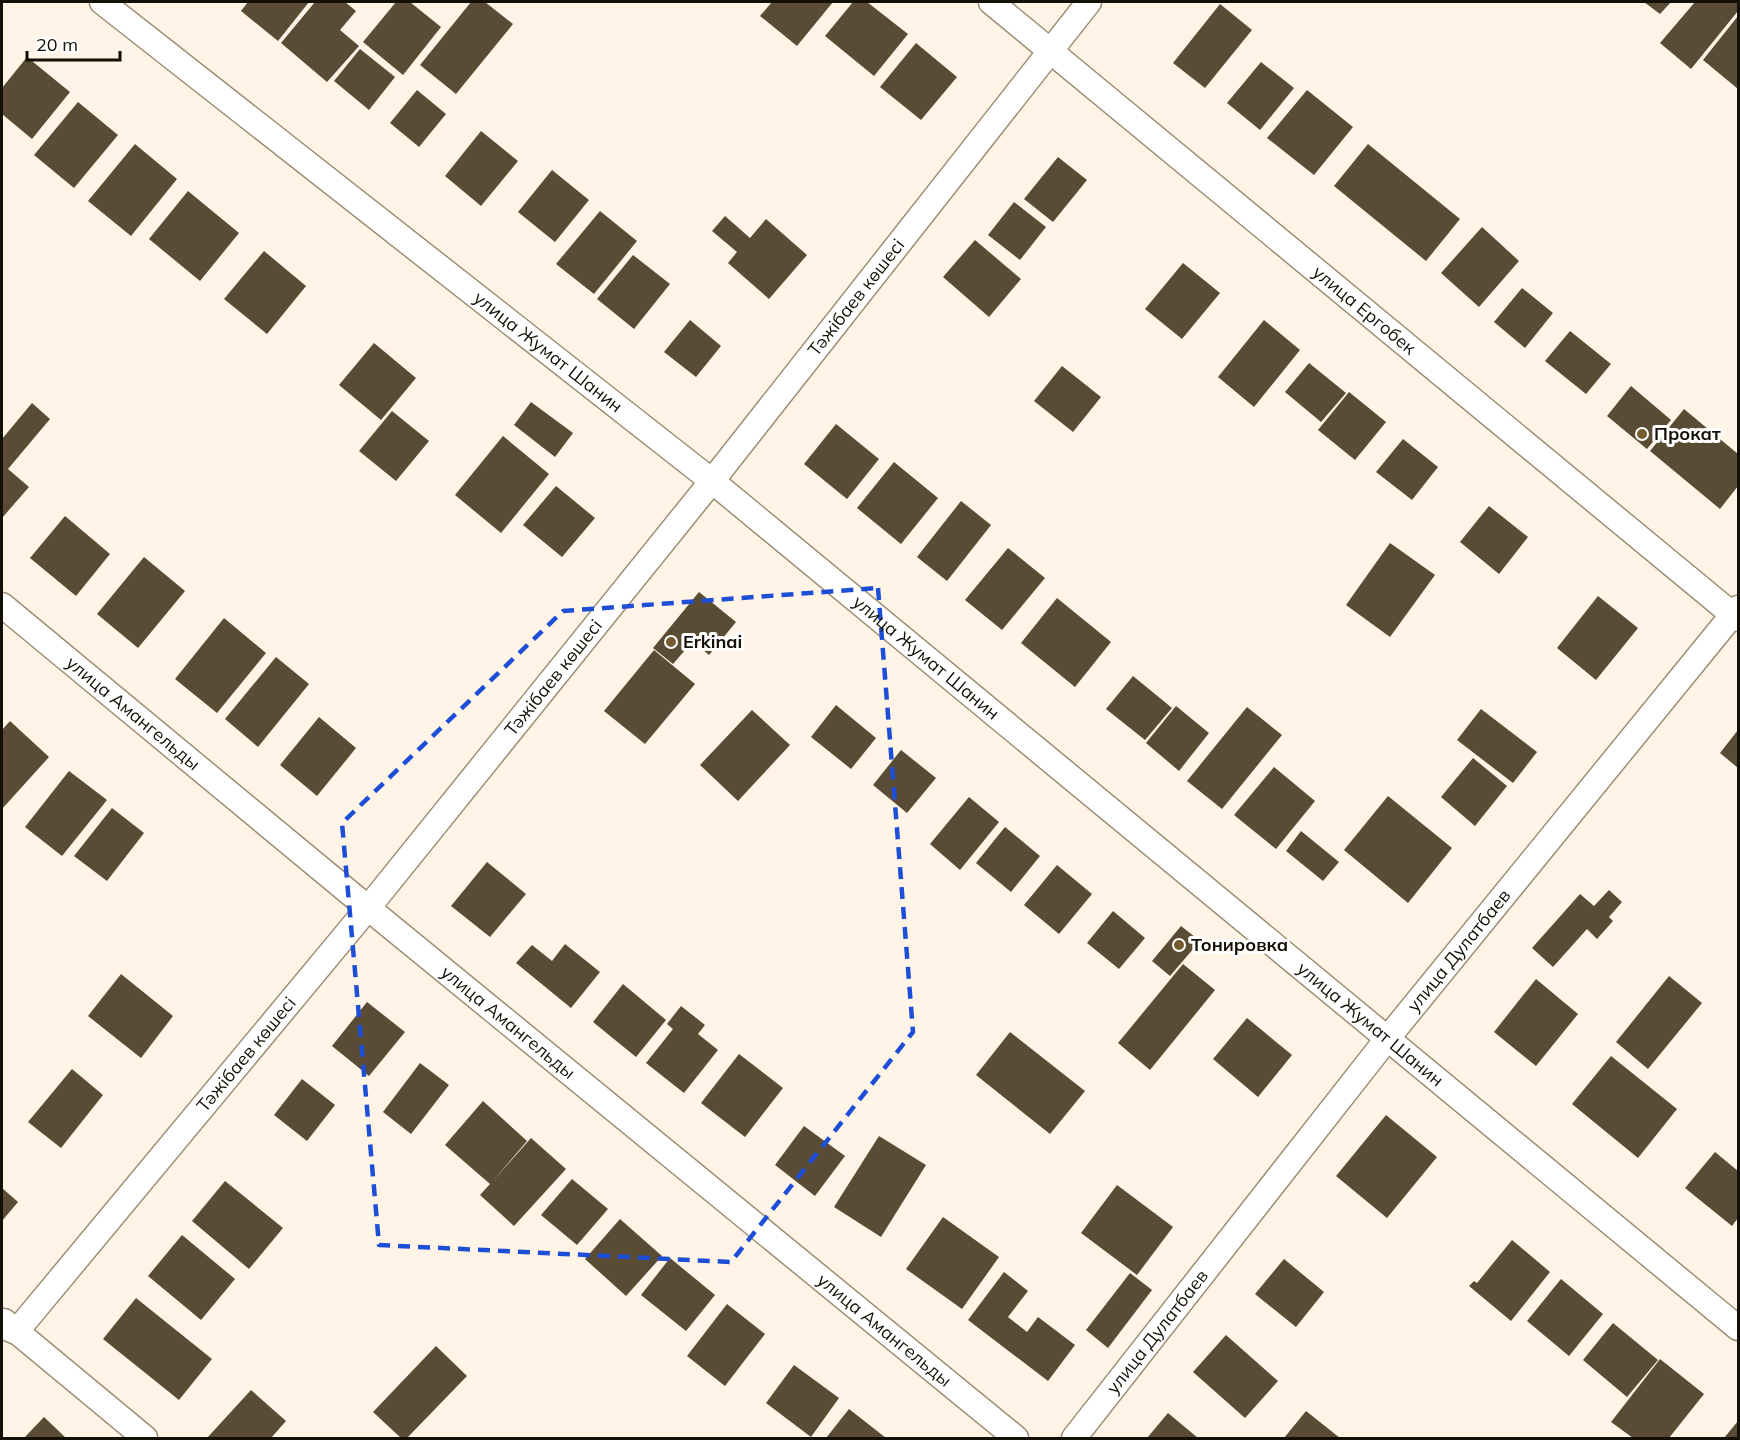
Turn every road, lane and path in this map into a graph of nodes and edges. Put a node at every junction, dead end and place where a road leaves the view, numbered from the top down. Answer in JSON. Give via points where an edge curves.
{"nodes":[{"id":1,"x":102,"y":2,"type":"edge"},
{"id":2,"x":991,"y":2,"type":"edge"},
{"id":3,"x":1089,"y":2,"type":"edge"},
{"id":4,"x":1051,"y":50,"type":"junction"},
{"id":5,"x":712,"y":482,"type":"junction"},
{"id":6,"x":2,"y":605,"type":"edge"},
{"id":7,"x":1737,"y":614,"type":"edge"},
{"id":8,"x":368,"y":908,"type":"junction"},
{"id":9,"x":1387,"y":1039,"type":"junction"},
{"id":10,"x":6,"y":1326,"type":"edge"},
{"id":11,"x":1738,"y":1328,"type":"edge"},
{"id":12,"x":146,"y":1438,"type":"edge"},
{"id":13,"x":1016,"y":1438,"type":"edge"},
{"id":14,"x":1074,"y":1438,"type":"edge"}],
"edges":[{"from":1,"to":5,"type":"street","name":"улица Жумат Шанин"},
{"from":2,"to":4,"type":"street","name":"улица Ергобек"},
{"from":3,"to":4,"type":"street","name":"Тәжібаев көшесі"},
{"from":4,"to":5,"type":"street","name":"Тәжібаев көшесі"},
{"from":4,"to":7,"type":"street","name":"улица Ергобек"},
{"from":5,"to":8,"type":"street","name":"Тәжібаев көшесі"},
{"from":5,"to":9,"type":"street","name":"улица Жумат Шанин"},
{"from":6,"to":8,"type":"street","name":"улица Амангельды"},
{"from":7,"to":9,"type":"street","name":"улица Дулатбаев"},
{"from":8,"to":10,"type":"street","name":"Тәжібаев көшесі"},
{"from":8,"to":13,"type":"street","name":"улица Амангельды"},
{"from":9,"to":11,"type":"street","name":"улица Жумат Шанин"},
{"from":9,"to":14,"type":"street","name":"улица Дулатбаев"},
{"from":10,"to":12,"type":"street"}]}
